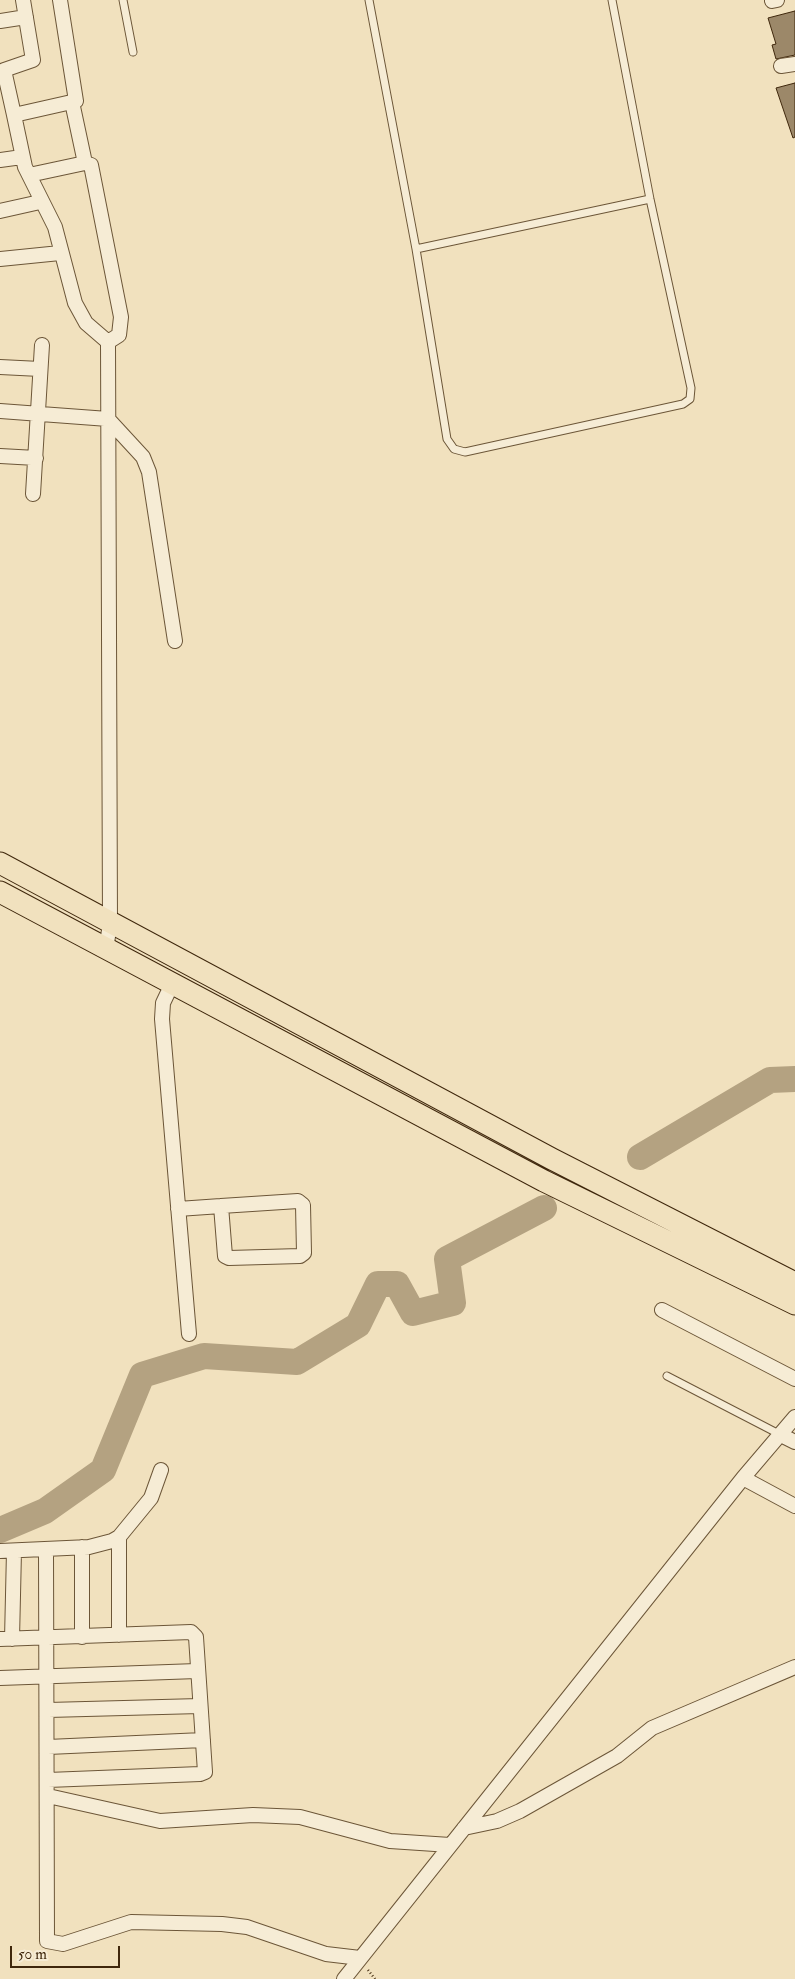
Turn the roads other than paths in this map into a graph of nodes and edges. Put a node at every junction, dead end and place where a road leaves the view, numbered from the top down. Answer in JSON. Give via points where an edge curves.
{"nodes":[{"id":1,"x":23,"y":0,"type":"edge"},
{"id":2,"x":60,"y":0,"type":"edge"},
{"id":3,"x":123,"y":0,"type":"edge"},
{"id":4,"x":369,"y":0,"type":"edge"},
{"id":5,"x":612,"y":0,"type":"edge"},
{"id":6,"x":26,"y":17,"type":"junction"},
{"id":7,"x":0,"y":21,"type":"edge"},
{"id":8,"x":133,"y":52,"type":"dead end"},
{"id":9,"x":795,"y":64,"type":"edge"},
{"id":10,"x":780,"y":66,"type":"dead end"},
{"id":11,"x":72,"y":102,"type":"junction"},
{"id":12,"x":9,"y":111,"type":"edge"},
{"id":13,"x":22,"y":156,"type":"junction"},
{"id":14,"x":0,"y":160,"type":"edge"},
{"id":15,"x":86,"y":163,"type":"junction"},
{"id":16,"x":29,"y":175,"type":"junction"},
{"id":17,"x":650,"y":199,"type":"junction"},
{"id":18,"x":40,"y":202,"type":"junction"},
{"id":19,"x":0,"y":211,"type":"edge"},
{"id":20,"x":416,"y":249,"type":"junction"},
{"id":21,"x":60,"y":253,"type":"junction"},
{"id":22,"x":0,"y":259,"type":"edge"},
{"id":23,"x":108,"y":342,"type":"junction"},
{"id":24,"x":42,"y":345,"type":"dead end"},
{"id":25,"x":0,"y":367,"type":"edge"},
{"id":26,"x":40,"y":369,"type":"junction"},
{"id":27,"x":0,"y":411,"type":"edge"},
{"id":28,"x":38,"y":412,"type":"junction"},
{"id":29,"x":108,"y":419,"type":"junction"},
{"id":30,"x":0,"y":456,"type":"edge"},
{"id":31,"x":36,"y":458,"type":"junction"},
{"id":32,"x":33,"y":494,"type":"dead end"},
{"id":33,"x":175,"y":641,"type":"dead end"},
{"id":34,"x":0,"y":863,"type":"edge"},
{"id":35,"x":0,"y":892,"type":"edge"},
{"id":36,"x":110,"y":924,"type":"junction"},
{"id":37,"x":106,"y":949,"type":"junction"},
{"id":38,"x":172,"y":984,"type":"junction"},
{"id":39,"x":221,"y":1206,"type":"junction"},
{"id":40,"x":178,"y":1209,"type":"junction"},
{"id":41,"x":795,"y":1283,"type":"edge"},
{"id":42,"x":795,"y":1304,"type":"edge"},
{"id":43,"x":662,"y":1310,"type":"dead end"},
{"id":44,"x":189,"y":1334,"type":"dead end"},
{"id":45,"x":667,"y":1376,"type":"dead end"},
{"id":46,"x":795,"y":1379,"type":"edge"},
{"id":47,"x":795,"y":1417,"type":"edge"},
{"id":48,"x":781,"y":1435,"type":"junction"},
{"id":49,"x":795,"y":1442,"type":"edge"},
{"id":50,"x":161,"y":1470,"type":"dead end"},
{"id":51,"x":743,"y":1478,"type":"junction"},
{"id":52,"x":795,"y":1506,"type":"edge"},
{"id":53,"x":119,"y":1537,"type":"junction"},
{"id":54,"x":82,"y":1547,"type":"junction"},
{"id":55,"x":46,"y":1550,"type":"junction"},
{"id":56,"x":7,"y":1551,"type":"edge"},
{"id":57,"x":119,"y":1635,"type":"junction"},
{"id":58,"x":82,"y":1637,"type":"junction"},
{"id":59,"x":47,"y":1638,"type":"junction"},
{"id":60,"x":6,"y":1639,"type":"edge"},
{"id":61,"x":795,"y":1667,"type":"edge"},
{"id":62,"x":197,"y":1671,"type":"junction"},
{"id":63,"x":48,"y":1677,"type":"junction"},
{"id":64,"x":0,"y":1678,"type":"edge"},
{"id":65,"x":200,"y":1706,"type":"junction"},
{"id":66,"x":48,"y":1710,"type":"junction"},
{"id":67,"x":203,"y":1740,"type":"junction"},
{"id":68,"x":48,"y":1747,"type":"junction"},
{"id":69,"x":48,"y":1780,"type":"junction"},
{"id":70,"x":48,"y":1796,"type":"junction"},
{"id":71,"x":464,"y":1828,"type":"junction"},
{"id":72,"x":450,"y":1845,"type":"junction"},
{"id":73,"x":360,"y":1958,"type":"junction"},
{"id":74,"x":344,"y":1979,"type":"edge"}],
"edges":[{"from":1,"to":6,"type":"street"},
{"from":2,"to":11,"type":"street","via":[[77,98]]},
{"from":3,"to":8,"type":"lane"},
{"from":4,"to":20,"type":"lane"},
{"from":5,"to":17,"type":"lane"},
{"from":6,"to":7,"type":"street"},
{"from":6,"to":12,"type":"street","via":[[32,62],[5,69]]},
{"from":9,"to":10,"type":"street"},
{"from":11,"to":12,"type":"street"},
{"from":11,"to":15,"type":"street"},
{"from":12,"to":13,"type":"street"},
{"from":13,"to":14,"type":"street"},
{"from":13,"to":16,"type":"street"},
{"from":15,"to":16,"type":"street"},
{"from":15,"to":23,"type":"street","via":[[93,170],[121,317],[120,335]]},
{"from":16,"to":18,"type":"street"},
{"from":17,"to":20,"type":"lane"},
{"from":17,"to":20,"type":"lane","via":[[691,388],[690,399],[683,404],[465,452],[454,449],[447,439]]},
{"from":18,"to":19,"type":"street"},
{"from":18,"to":21,"type":"street","via":[[55,227]]},
{"from":21,"to":22,"type":"street"},
{"from":21,"to":23,"type":"street","via":[[86,323]]},
{"from":23,"to":29,"type":"street"},
{"from":24,"to":26,"type":"street"},
{"from":25,"to":26,"type":"street"},
{"from":26,"to":28,"type":"street"},
{"from":27,"to":28,"type":"street"},
{"from":28,"to":29,"type":"street"},
{"from":28,"to":31,"type":"street"},
{"from":29,"to":33,"type":"street","via":[[147,463]]},
{"from":29,"to":36,"type":"street"},
{"from":30,"to":31,"type":"street"},
{"from":31,"to":32,"type":"street"},
{"from":34,"to":36,"type":"main road"},
{"from":35,"to":37,"type":"main road"},
{"from":36,"to":37,"type":"street"},
{"from":36,"to":41,"type":"main road","via":[[552,1159]]},
{"from":37,"to":38,"type":"main road"},
{"from":38,"to":40,"type":"street","via":[[161,1010]]},
{"from":38,"to":42,"type":"main road","via":[[544,1181]]},
{"from":39,"to":39,"type":"street","via":[[301,1202],[304,1253],[300,1256],[225,1256]]},
{"from":39,"to":40,"type":"street"},
{"from":40,"to":44,"type":"street"},
{"from":43,"to":46,"type":"street"},
{"from":45,"to":48,"type":"lane"},
{"from":47,"to":48,"type":"street"},
{"from":48,"to":49,"type":"street"},
{"from":48,"to":51,"type":"street"},
{"from":50,"to":53,"type":"street","via":[[151,1498]]},
{"from":51,"to":52,"type":"street"},
{"from":51,"to":71,"type":"street"},
{"from":53,"to":54,"type":"street","via":[[103,1544]]},
{"from":53,"to":57,"type":"street"},
{"from":54,"to":55,"type":"street"},
{"from":54,"to":58,"type":"street"},
{"from":55,"to":56,"type":"street"},
{"from":55,"to":59,"type":"street"},
{"from":56,"to":60,"type":"street"},
{"from":57,"to":58,"type":"street"},
{"from":57,"to":62,"type":"street","via":[[195,1633]]},
{"from":58,"to":59,"type":"street"},
{"from":59,"to":60,"type":"street"},
{"from":59,"to":63,"type":"street"},
{"from":61,"to":71,"type":"street","via":[[652,1728],[617,1756],[520,1811],[497,1821]]},
{"from":62,"to":63,"type":"street"},
{"from":62,"to":65,"type":"street"},
{"from":63,"to":64,"type":"street"},
{"from":63,"to":66,"type":"street"},
{"from":65,"to":66,"type":"street"},
{"from":65,"to":67,"type":"street"},
{"from":66,"to":68,"type":"street"},
{"from":67,"to":68,"type":"street"},
{"from":67,"to":69,"type":"street","via":[[205,1772],[200,1774]]},
{"from":68,"to":69,"type":"street"},
{"from":69,"to":70,"type":"street"},
{"from":70,"to":72,"type":"street","via":[[160,1821],[278,1815],[321,1821],[390,1841]]},
{"from":70,"to":73,"type":"street","via":[[46,1936],[50,1943],[74,1942],[131,1922],[222,1924],[247,1926],[326,1954]]},
{"from":71,"to":72,"type":"street"},
{"from":72,"to":73,"type":"street"},
{"from":73,"to":74,"type":"street"}]}
